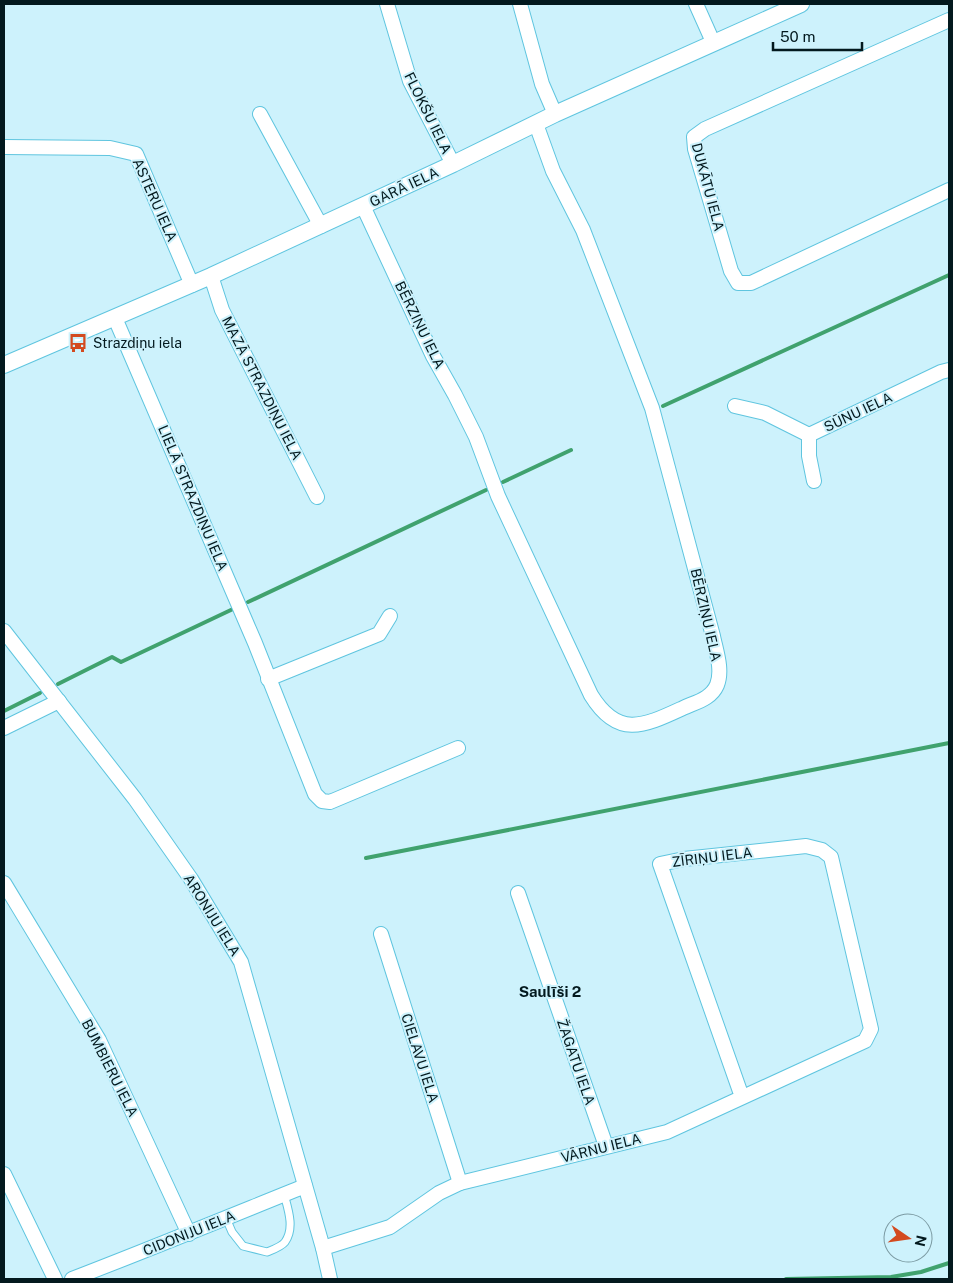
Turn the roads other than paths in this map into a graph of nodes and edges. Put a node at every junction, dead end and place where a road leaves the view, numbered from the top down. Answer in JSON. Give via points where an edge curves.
{"nodes":[{"id":1,"x":387,"y":4,"type":"edge"},
{"id":2,"x":520,"y":4,"type":"edge"},
{"id":3,"x":696,"y":4,"type":"edge"},
{"id":4,"x":801,"y":4,"type":"edge"},
{"id":5,"x":949,"y":20,"type":"edge"},
{"id":6,"x":713,"y":42,"type":"junction"},
{"id":7,"x":260,"y":114,"type":"dead end"},
{"id":8,"x":555,"y":114,"type":"junction"},
{"id":9,"x":536,"y":124,"type":"junction"},
{"id":10,"x":4,"y":147,"type":"edge"},
{"id":11,"x":453,"y":164,"type":"junction"},
{"id":12,"x":949,"y":190,"type":"edge"},
{"id":13,"x":363,"y":206,"type":"junction"},
{"id":14,"x":321,"y":226,"type":"junction"},
{"id":15,"x":211,"y":276,"type":"junction"},
{"id":16,"x":192,"y":285,"type":"junction"},
{"id":17,"x":115,"y":318,"type":"junction"},
{"id":18,"x":4,"y":365,"type":"edge"},
{"id":19,"x":949,"y":370,"type":"edge"},
{"id":20,"x":736,"y":406,"type":"dead end"},
{"id":21,"x":809,"y":435,"type":"junction"},
{"id":22,"x":814,"y":481,"type":"dead end"},
{"id":23,"x":317,"y":497,"type":"dead end"},
{"id":24,"x":390,"y":616,"type":"dead end"},
{"id":25,"x":4,"y":631,"type":"edge"},
{"id":26,"x":268,"y":679,"type":"junction"},
{"id":27,"x":59,"y":701,"type":"junction"},
{"id":28,"x":4,"y":728,"type":"edge"},
{"id":29,"x":458,"y":748,"type":"dead end"},
{"id":30,"x":4,"y":883,"type":"edge"},
{"id":31,"x":518,"y":893,"type":"dead end"},
{"id":32,"x":380,"y":934,"type":"dead end"},
{"id":33,"x":871,"y":1029,"type":"joint"},
{"id":34,"x":742,"y":1098,"type":"junction"},
{"id":35,"x":606,"y":1146,"type":"junction"},
{"id":36,"x":4,"y":1174,"type":"edge"},
{"id":37,"x":460,"y":1183,"type":"junction"},
{"id":38,"x":305,"y":1186,"type":"junction"},
{"id":39,"x":284,"y":1194,"type":"junction"},
{"id":40,"x":226,"y":1217,"type":"junction"},
{"id":41,"x":189,"y":1234,"type":"junction"},
{"id":42,"x":323,"y":1248,"type":"junction"},
{"id":43,"x":55,"y":1279,"type":"edge"},
{"id":44,"x":72,"y":1279,"type":"edge"},
{"id":45,"x":330,"y":1279,"type":"edge"}],
"edges":[{"from":1,"to":11,"type":"street","name":"FLOKŠU IELA","via":[[410,81]]},
{"from":2,"to":8,"type":"street","via":[[542,84]]},
{"from":3,"to":6,"type":"street"},
{"from":4,"to":6,"type":"street","name":"GARĀ IELA"},
{"from":5,"to":12,"type":"street","name":"DUKĀTU IELA","via":[[705,129],[694,137],[731,270],[738,283],[751,283]]},
{"from":6,"to":8,"type":"street","name":"GARĀ IELA"},
{"from":7,"to":14,"type":"street"},
{"from":8,"to":9,"type":"street","name":"GARĀ IELA"},
{"from":9,"to":11,"type":"street","name":"GARĀ IELA"},
{"from":9,"to":13,"type":"street","name":"BĒRZIŅU IELA","via":[[553,170],[584,230],[652,408],[713,636],[720,673],[709,697],[650,723],[635,726],[612,719],[599,708],[498,496],[476,437],[433,356]]},
{"from":10,"to":16,"type":"street","name":"ASTERU IELA","via":[[110,148],[136,154]]},
{"from":11,"to":13,"type":"street","name":"GARĀ IELA"},
{"from":13,"to":14,"type":"street","name":"GARĀ IELA"},
{"from":14,"to":15,"type":"street","name":"GARĀ IELA"},
{"from":15,"to":16,"type":"street","name":"GARĀ IELA"},
{"from":15,"to":23,"type":"street","name":"MAZĀ STRAZDIŅU IELA","via":[[222,310]]},
{"from":16,"to":17,"type":"street","name":"GARĀ IELA"},
{"from":17,"to":18,"type":"street","name":"GARĀ IELA"},
{"from":17,"to":26,"type":"street","name":"LIELĀ STRAZDIŅU IELA"},
{"from":19,"to":21,"type":"street","name":"SŪNU IELA"},
{"from":20,"to":21,"type":"street","via":[[765,413]]},
{"from":21,"to":22,"type":"street","name":"SŪNU IELA"},
{"from":24,"to":26,"type":"street","via":[[379,634]]},
{"from":25,"to":27,"type":"street","name":"ARONIJU IELA"},
{"from":26,"to":29,"type":"street","name":"LIELĀ STRAZDIŅU IELA","via":[[315,794],[322,801],[330,802]]},
{"from":27,"to":28,"type":"street"},
{"from":27,"to":38,"type":"street","name":"ARONIJU IELA","via":[[141,807],[241,962]]},
{"from":30,"to":41,"type":"street","name":"BUMBIERU IELA","via":[[99,1040]]},
{"from":31,"to":35,"type":"street","name":"ŽAGATU IELA"},
{"from":32,"to":37,"type":"street","name":"CIELAVU IELA"},
{"from":33,"to":34,"type":"street","name":"VĀRNU IELA","via":[[865,1042]]},
{"from":33,"to":34,"type":"street","name":"ZĪRIŅU IELA","via":[[831,857],[822,850],[806,846],[660,864]]},
{"from":34,"to":35,"type":"street","name":"VĀRNU IELA","via":[[667,1132]]},
{"from":35,"to":37,"type":"street","name":"VĀRNU IELA"},
{"from":36,"to":43,"type":"street"},
{"from":37,"to":42,"type":"street","name":"VĀRNU IELA","via":[[439,1193],[390,1227]]},
{"from":38,"to":39,"type":"street","name":"CIDONIJU IELA"},
{"from":38,"to":42,"type":"street","name":"ARONIJU IELA"},
{"from":39,"to":40,"type":"street","name":"CIDONIJU IELA"},
{"from":39,"to":40,"type":"lane","via":[[290,1215],[290,1231],[284,1243],[267,1252],[242,1246]]},
{"from":40,"to":41,"type":"street","name":"CIDONIJU IELA"},
{"from":41,"to":44,"type":"street","name":"CIDONIJU IELA"},
{"from":42,"to":45,"type":"street","name":"ARONIJU IELA"}]}
